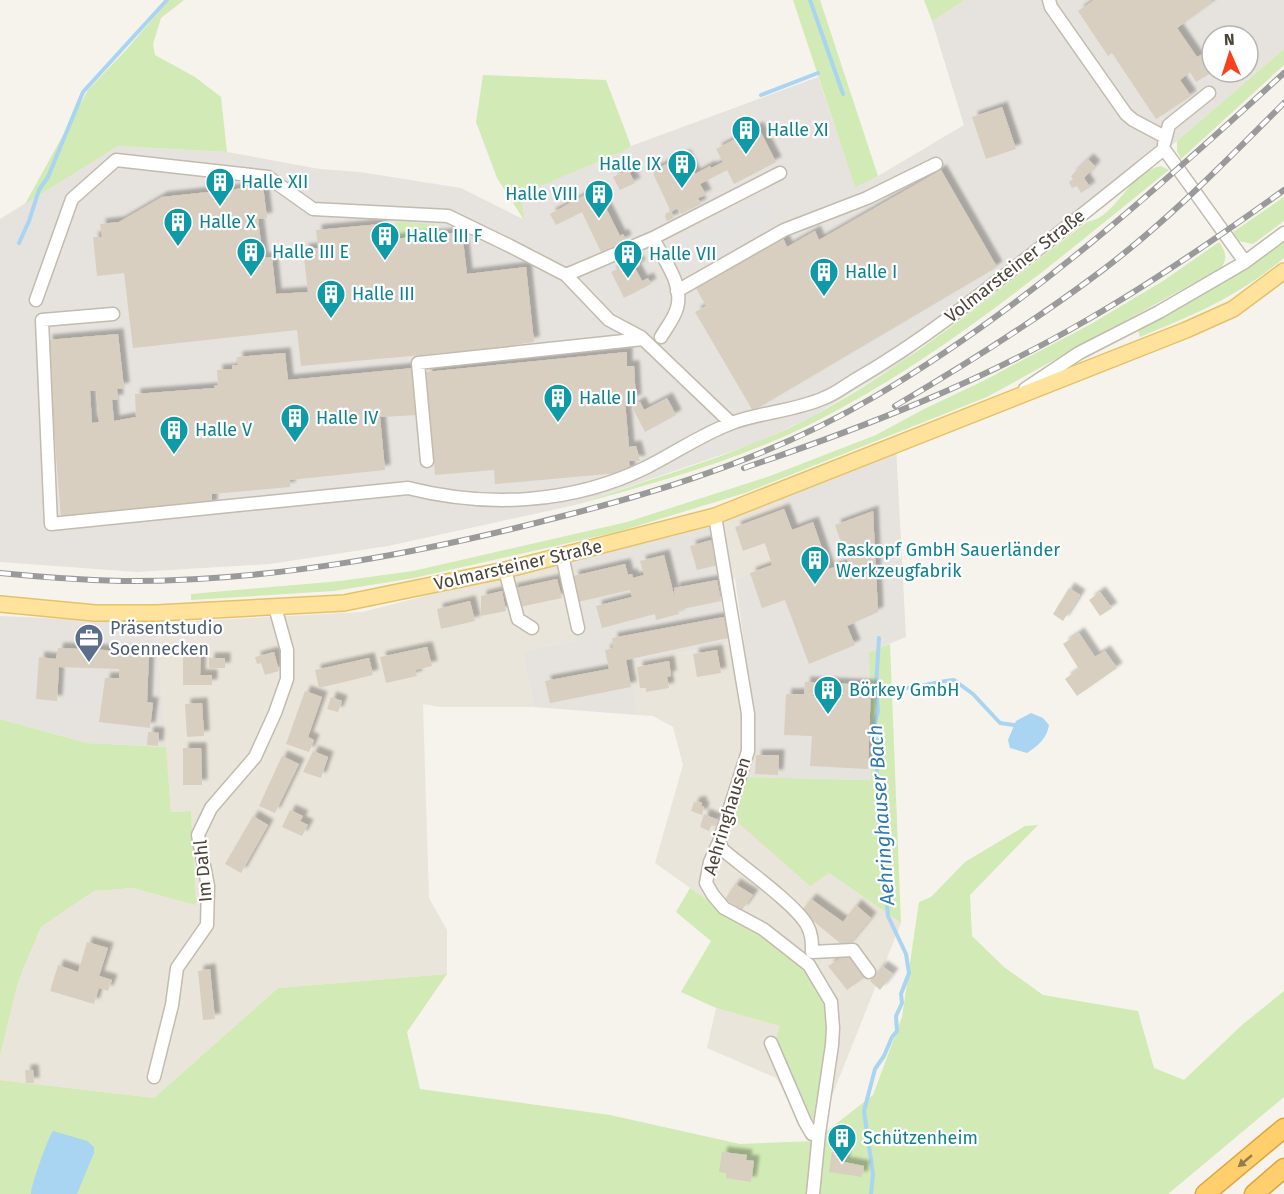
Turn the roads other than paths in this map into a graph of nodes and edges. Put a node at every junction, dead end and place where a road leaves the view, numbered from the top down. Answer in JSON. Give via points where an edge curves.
{"nodes":[{"id":1,"x":1049,"y":0,"type":"edge"},
{"id":2,"x":1209,"y":93,"type":"dead end"},
{"id":3,"x":1164,"y":143,"type":"junction"},
{"id":4,"x":936,"y":164,"type":"dead end"},
{"id":5,"x":780,"y":173,"type":"dead end"},
{"id":6,"x":1284,"y":233,"type":"edge"},
{"id":7,"x":653,"y":238,"type":"junction"},
{"id":8,"x":1245,"y":261,"type":"junction"},
{"id":9,"x":1284,"y":271,"type":"edge"},
{"id":10,"x":566,"y":275,"type":"junction"},
{"id":11,"x":677,"y":291,"type":"junction"},
{"id":12,"x":36,"y":300,"type":"dead end"},
{"id":13,"x":113,"y":314,"type":"dead end"},
{"id":14,"x":661,"y":338,"type":"dead end"},
{"id":15,"x":643,"y":339,"type":"junction"},
{"id":16,"x":1011,"y":398,"type":"junction"},
{"id":17,"x":731,"y":423,"type":"junction"},
{"id":18,"x":427,"y":461,"type":"dead end"},
{"id":19,"x":716,"y":516,"type":"junction"},
{"id":20,"x":562,"y":555,"type":"junction"},
{"id":21,"x":505,"y":570,"type":"junction"},
{"id":22,"x":0,"y":604,"type":"edge"},
{"id":23,"x":275,"y":607,"type":"junction"},
{"id":24,"x":532,"y":628,"type":"dead end"},
{"id":25,"x":578,"y":628,"type":"dead end"},
{"id":26,"x":719,"y":842,"type":"junction"},
{"id":27,"x":869,"y":972,"type":"dead end"},
{"id":28,"x":771,"y":1043,"type":"dead end"},
{"id":29,"x":154,"y":1077,"type":"dead end"},
{"id":30,"x":1284,"y":1128,"type":"edge"},
{"id":31,"x":819,"y":1133,"type":"junction"},
{"id":32,"x":1284,"y":1168,"type":"edge"},
{"id":33,"x":813,"y":1194,"type":"edge"},
{"id":34,"x":1206,"y":1194,"type":"edge"},
{"id":35,"x":1254,"y":1194,"type":"edge"}],
"edges":[{"from":1,"to":3,"type":"street","via":[[1112,98],[1125,114]]},
{"from":2,"to":3,"type":"street","name":"Volmarsteiner Straße","via":[[1169,125]]},
{"from":3,"to":8,"type":"street"},
{"from":3,"to":17,"type":"street","name":"Volmarsteiner Straße","via":[[1019,267],[895,358],[823,399]]},
{"from":4,"to":11,"type":"street","via":[[867,198],[783,230]]},
{"from":5,"to":7,"type":"street"},
{"from":6,"to":8,"type":"street","name":"Volmarsteiner Straße"},
{"from":7,"to":10,"type":"street"},
{"from":7,"to":11,"type":"street"},
{"from":8,"to":16,"type":"street","name":"Volmarsteiner Straße","via":[[1079,354]]},
{"from":9,"to":16,"type":"main road","name":"Volmarsteiner Straße","via":[[1233,309]]},
{"from":10,"to":12,"type":"street","via":[[448,216],[313,209],[268,177],[116,160],[72,199]]},
{"from":10,"to":15,"type":"street","via":[[609,320]]},
{"from":11,"to":14,"type":"street","via":[[677,308]]},
{"from":13,"to":17,"type":"street","name":"Volmarsteiner Straße","via":[[42,320],[51,524],[408,488],[477,500],[562,495],[646,467]]},
{"from":15,"to":17,"type":"street"},
{"from":15,"to":18,"type":"street","via":[[418,363]]},
{"from":16,"to":19,"type":"main road","name":"Volmarsteiner Straße"},
{"from":19,"to":20,"type":"main road","name":"Volmarsteiner Straße"},
{"from":19,"to":26,"type":"street","name":"Aehringhausen","via":[[748,714],[748,751]]},
{"from":20,"to":21,"type":"main road","name":"Volmarsteiner Straße"},
{"from":20,"to":25,"type":"street"},
{"from":21,"to":23,"type":"main road","name":"Volmarsteiner Straße","via":[[344,603]]},
{"from":21,"to":24,"type":"street","via":[[518,619]]},
{"from":22,"to":23,"type":"main road","name":"Volmarsteiner Straße","via":[[95,613]]},
{"from":23,"to":29,"type":"street","name":"Im Dahl","via":[[286,650],[287,679],[255,757],[211,808],[198,835],[208,886],[207,925],[177,968]]},
{"from":26,"to":27,"type":"street","via":[[723,850],[806,923],[812,937],[812,952],[853,950]]},
{"from":26,"to":31,"type":"street","name":"Aehringhausen","via":[[706,883],[713,895],[724,908],[763,929],[809,965],[831,1002],[832,1045]]},
{"from":28,"to":31,"type":"street","via":[[805,1122],[812,1134]]},
{"from":30,"to":34,"type":"highway","one_way":true},
{"from":31,"to":33,"type":"street","name":"Aehringhausen"},
{"from":32,"to":35,"type":"highway"}]}
